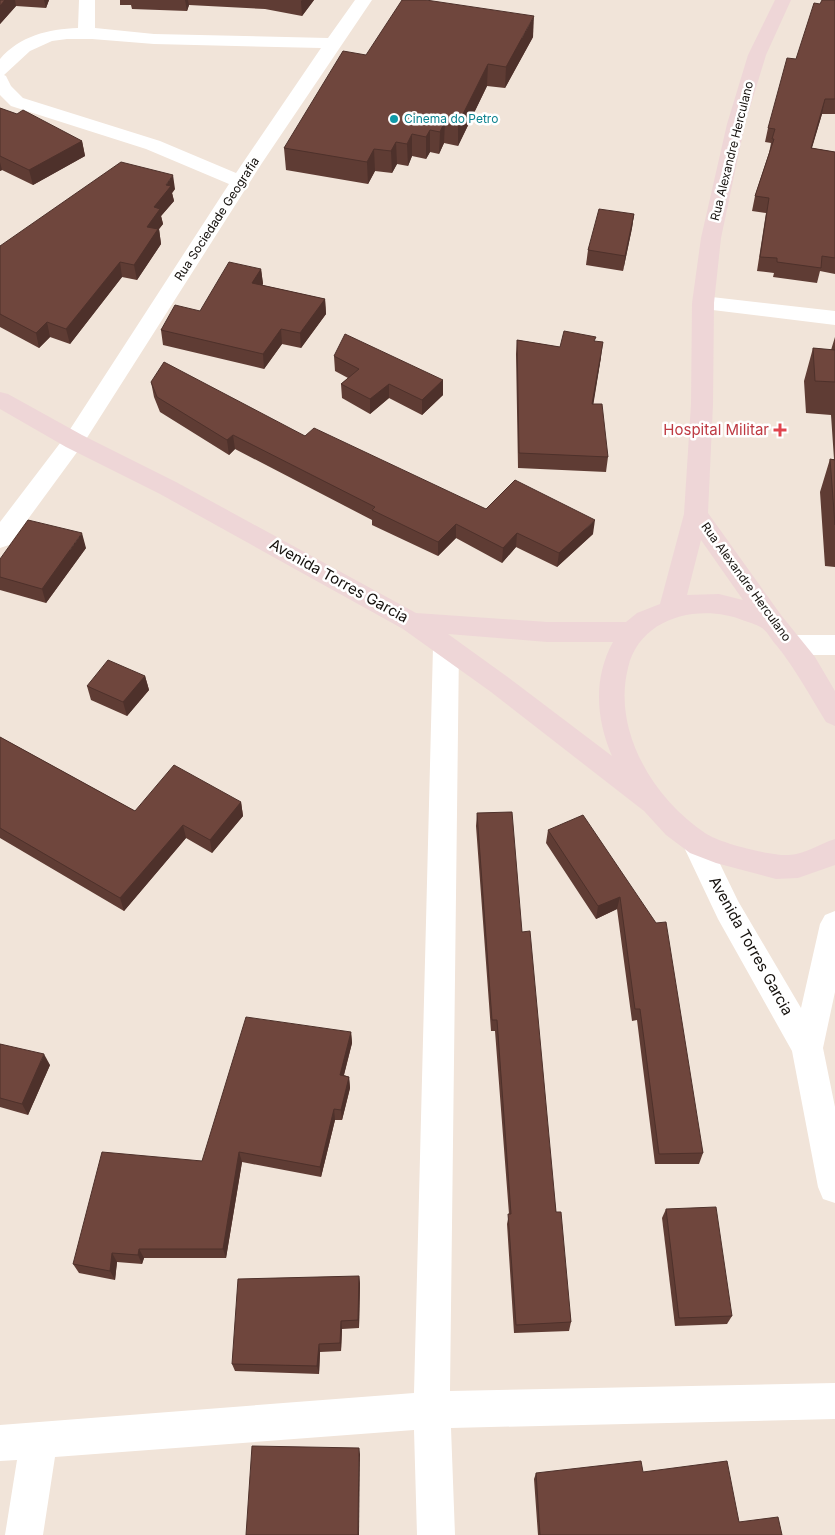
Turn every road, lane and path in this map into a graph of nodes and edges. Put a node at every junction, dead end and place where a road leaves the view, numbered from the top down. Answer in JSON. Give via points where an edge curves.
{"nodes":[{"id":1,"x":87,"y":0,"type":"edge"},
{"id":2,"x":364,"y":0,"type":"edge"},
{"id":3,"x":783,"y":0,"type":"edge"},
{"id":4,"x":86,"y":34,"type":"junction"},
{"id":5,"x":333,"y":43,"type":"junction"},
{"id":6,"x":2,"y":62,"type":"edge"},
{"id":7,"x":0,"y":80,"type":"edge"},
{"id":8,"x":17,"y":102,"type":"junction"},
{"id":9,"x":0,"y":112,"type":"edge"},
{"id":10,"x":240,"y":182,"type":"junction"},
{"id":11,"x":702,"y":303,"type":"junction"},
{"id":12,"x":835,"y":318,"type":"edge"},
{"id":13,"x":0,"y":400,"type":"edge"},
{"id":14,"x":74,"y":441,"type":"junction"},
{"id":15,"x":696,"y":514,"type":"junction"},
{"id":16,"x":0,"y":539,"type":"edge"},
{"id":17,"x":671,"y":609,"type":"junction"},
{"id":18,"x":412,"y":622,"type":"junction"},
{"id":19,"x":772,"y":622,"type":"junction"},
{"id":20,"x":632,"y":632,"type":"junction"},
{"id":21,"x":791,"y":645,"type":"junction"},
{"id":22,"x":835,"y":646,"type":"edge"},
{"id":23,"x":446,"y":647,"type":"junction"},
{"id":24,"x":835,"y":715,"type":"edge"},
{"id":25,"x":652,"y":802,"type":"junction"},
{"id":26,"x":696,"y":843,"type":"junction"},
{"id":27,"x":835,"y":851,"type":"edge"},
{"id":28,"x":835,"y":924,"type":"edge"},
{"id":29,"x":808,"y":1048,"type":"junction"},
{"id":30,"x":835,"y":1187,"type":"edge"},
{"id":31,"x":835,"y":1401,"type":"edge"},
{"id":32,"x":432,"y":1410,"type":"junction"},
{"id":33,"x":39,"y":1439,"type":"junction"},
{"id":34,"x":0,"y":1443,"type":"edge"},
{"id":35,"x":24,"y":1535,"type":"edge"},
{"id":36,"x":436,"y":1535,"type":"edge"}],
"edges":[{"from":1,"to":4,"type":"street"},
{"from":2,"to":5,"type":"street","name":"Rua Sociedade Geografia"},
{"from":3,"to":11,"type":"main road","name":"Rua Alexandre Herculano","via":[[757,54],[736,124],[710,238]]},
{"from":4,"to":5,"type":"street","via":[[153,39]]},
{"from":4,"to":6,"type":"street","via":[[56,35],[34,41]]},
{"from":5,"to":10,"type":"street","name":"Rua Sociedade Geografia"},
{"from":7,"to":8,"type":"street"},
{"from":8,"to":9,"type":"street"},
{"from":8,"to":10,"type":"street","via":[[153,145]]},
{"from":10,"to":14,"type":"street","name":"Rua Sociedade Geografia"},
{"from":11,"to":12,"type":"street"},
{"from":11,"to":15,"type":"main road","name":"Rua Alexandre Herculano","via":[[702,404]]},
{"from":13,"to":14,"type":"main road","name":"Avenida Torres Garcia"},
{"from":14,"to":16,"type":"street","name":"Rua Sociedade Geografia"},
{"from":14,"to":18,"type":"main road","name":"Avenida Torres Garcia","via":[[168,488]]},
{"from":15,"to":17,"type":"main road"},
{"from":15,"to":19,"type":"main road","name":"Rua Alexandre Herculano"},
{"from":17,"to":19,"type":"main road","via":[[686,604],[724,603]]},
{"from":17,"to":20,"type":"main road","via":[[646,620]]},
{"from":18,"to":20,"type":"main road","via":[[548,632]]},
{"from":18,"to":23,"type":"main road","name":"Avenida Torres Garcia"},
{"from":19,"to":21,"type":"main road","name":"Rua Alexandre Herculano"},
{"from":20,"to":25,"type":"main road","via":[[617,657],[612,679],[612,705],[617,735],[628,763]]},
{"from":21,"to":22,"type":"street"},
{"from":21,"to":24,"type":"main road","name":"Rua Alexandre Herculano","via":[[806,664]]},
{"from":23,"to":25,"type":"main road","name":"Avenida Torres Garcia"},
{"from":23,"to":32,"type":"street"},
{"from":25,"to":26,"type":"main road"},
{"from":26,"to":27,"type":"main road","via":[[766,865],[796,868]]},
{"from":26,"to":29,"type":"street","name":"Avenida Torres Garcia","via":[[728,910]]},
{"from":28,"to":29,"type":"street"},
{"from":29,"to":30,"type":"street"},
{"from":31,"to":32,"type":"street"},
{"from":32,"to":33,"type":"street"},
{"from":32,"to":36,"type":"street"},
{"from":33,"to":34,"type":"street"},
{"from":33,"to":35,"type":"street"}]}
